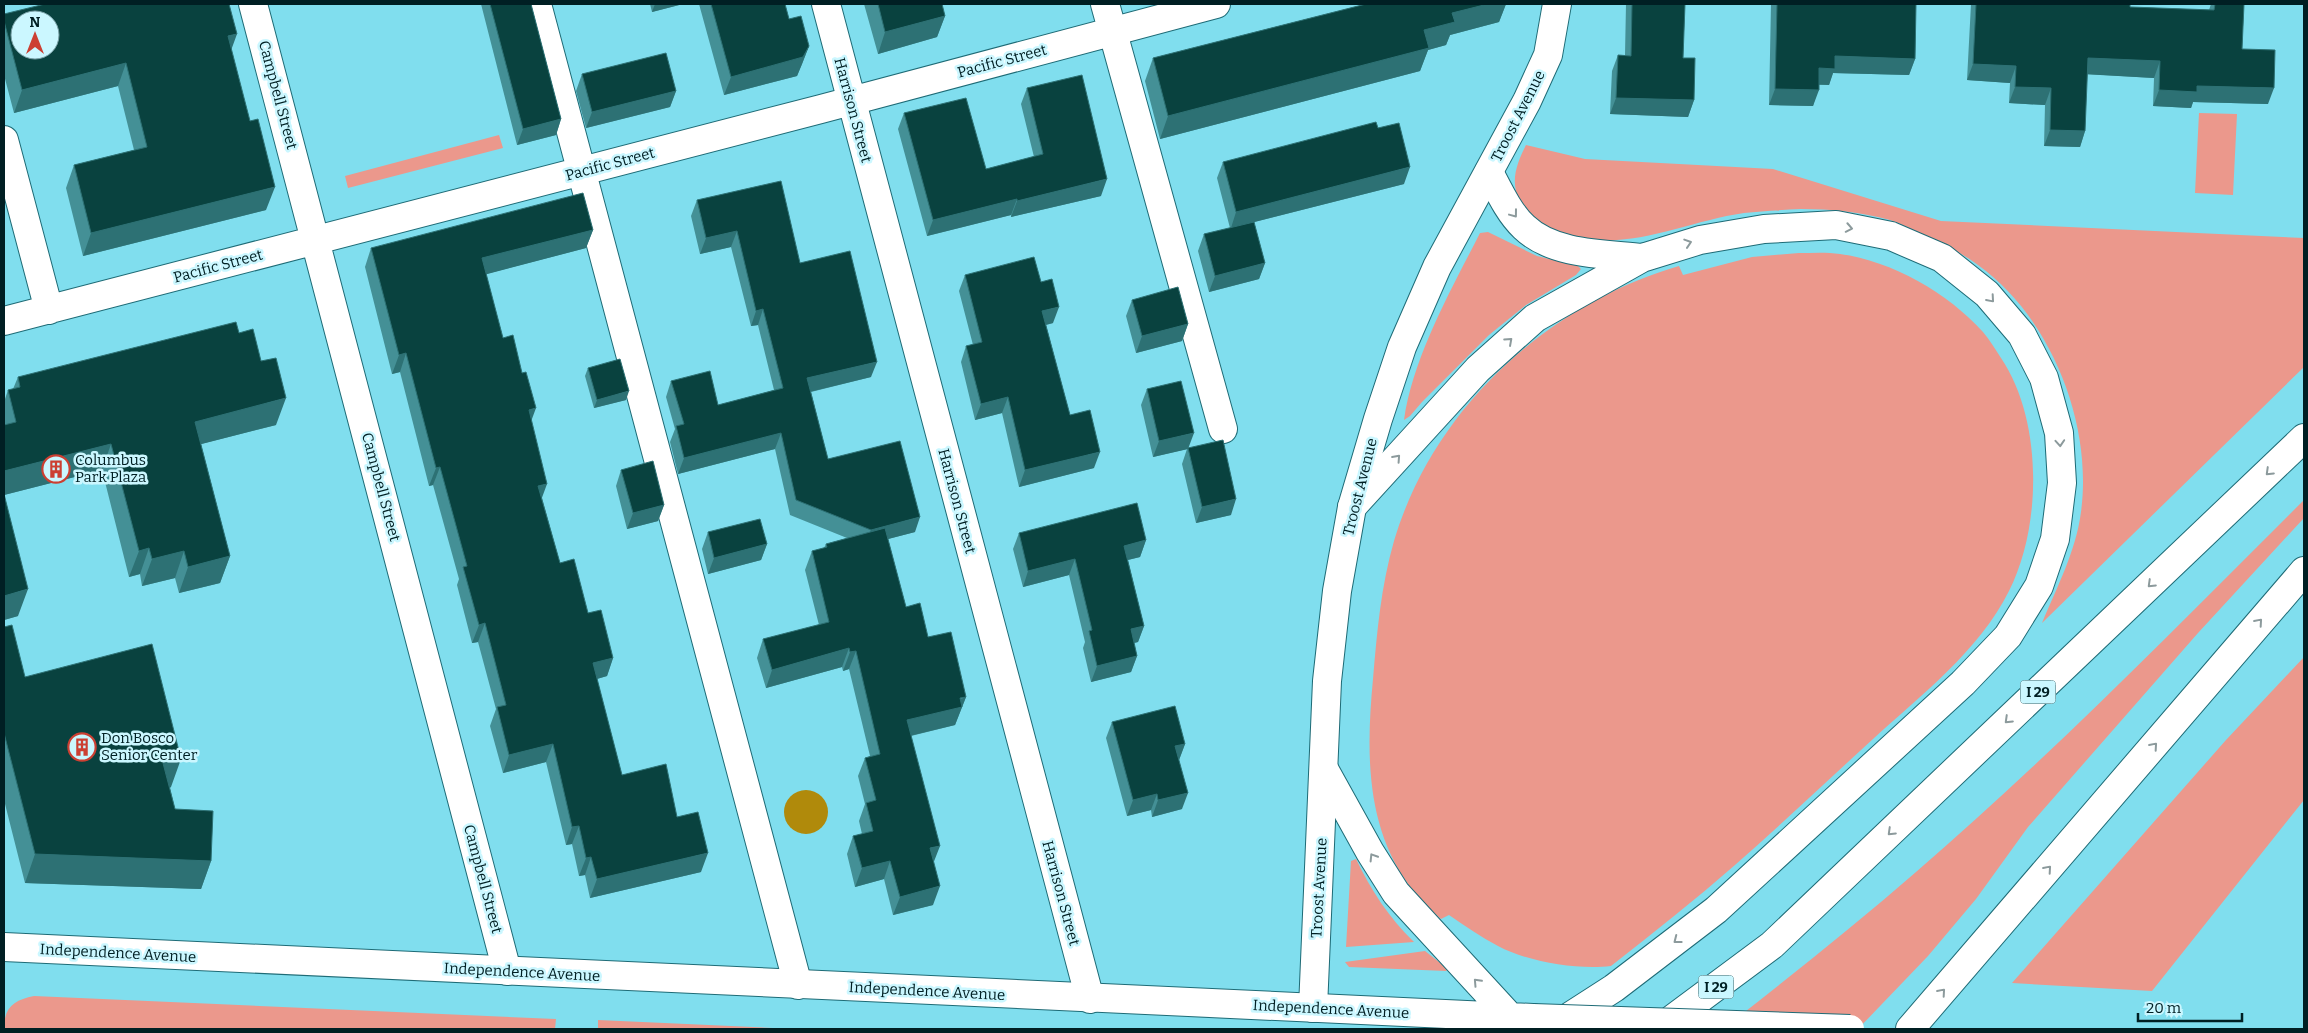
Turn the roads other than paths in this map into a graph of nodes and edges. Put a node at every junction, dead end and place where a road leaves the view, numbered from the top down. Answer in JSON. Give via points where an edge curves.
{"nodes":[{"id":1,"x":253,"y":4,"type":"edge"},
{"id":2,"x":537,"y":4,"type":"edge"},
{"id":3,"x":826,"y":4,"type":"edge"},
{"id":4,"x":1105,"y":4,"type":"edge"},
{"id":5,"x":1216,"y":4,"type":"edge"},
{"id":6,"x":1557,"y":4,"type":"edge"},
{"id":7,"x":1113,"y":31,"type":"junction"},
{"id":8,"x":851,"y":101,"type":"junction"},
{"id":9,"x":4,"y":140,"type":"edge"},
{"id":10,"x":582,"y":171,"type":"junction"},
{"id":11,"x":1490,"y":172,"type":"junction"},
{"id":12,"x":316,"y":240,"type":"junction"},
{"id":13,"x":1642,"y":258,"type":"junction"},
{"id":14,"x":49,"y":310,"type":"junction"},
{"id":15,"x":4,"y":322,"type":"edge"},
{"id":16,"x":1224,"y":429,"type":"dead end"},
{"id":17,"x":2304,"y":438,"type":"edge"},
{"id":18,"x":1352,"y":507,"type":"junction"},
{"id":19,"x":2304,"y":570,"type":"edge"},
{"id":20,"x":1324,"y":769,"type":"junction"},
{"id":21,"x":4,"y":947,"type":"edge"},
{"id":22,"x":507,"y":971,"type":"junction"},
{"id":23,"x":798,"y":984,"type":"junction"},
{"id":24,"x":1090,"y":999,"type":"junction"},
{"id":25,"x":1313,"y":1008,"type":"junction"},
{"id":26,"x":1531,"y":1022,"type":"edge"},
{"id":27,"x":1659,"y":1029,"type":"edge"},
{"id":28,"x":1850,"y":1029,"type":"edge"},
{"id":29,"x":1910,"y":1029,"type":"edge"}],
"edges":[{"from":1,"to":12,"type":"main road","name":"Campbell Street"},
{"from":2,"to":10,"type":"main road"},
{"from":3,"to":8,"type":"main road","name":"Harrison Street"},
{"from":4,"to":7,"type":"main road"},
{"from":5,"to":7,"type":"main road","name":"Pacific Street"},
{"from":6,"to":11,"type":"main road","name":"Troost Avenue","via":[[1548,55]]},
{"from":7,"to":8,"type":"main road","name":"Pacific Street"},
{"from":7,"to":16,"type":"main road"},
{"from":8,"to":10,"type":"main road","name":"Pacific Street"},
{"from":8,"to":24,"type":"main road","name":"Harrison Street"},
{"from":9,"to":14,"type":"main road"},
{"from":10,"to":12,"type":"main road","name":"Pacific Street"},
{"from":10,"to":23,"type":"main road"},
{"from":11,"to":13,"type":"main road","one_way":true,"via":[[1525,228],[1551,244]]},
{"from":11,"to":18,"type":"main road","name":"Troost Avenue","via":[[1437,267],[1402,347]]},
{"from":12,"to":14,"type":"main road","name":"Pacific Street"},
{"from":12,"to":22,"type":"main road","name":"Campbell Street"},
{"from":18,"to":13,"type":"main road","one_way":true,"via":[[1478,369],[1534,318]]},
{"from":13,"to":26,"type":"main road","one_way":true,"via":[[1700,240],[1764,230],[1836,225],[1891,236],[1942,258],[1987,294],[2022,335],[2044,378],[2059,433],[2062,483],[2055,539],[2039,586],[2008,636],[1964,683],[1716,910],[1614,988]]},
{"from":14,"to":15,"type":"main road","name":"Pacific Street"},
{"from":17,"to":27,"type":"main road","number":"I 29","one_way":true,"via":[[1772,945]]},
{"from":18,"to":20,"type":"main road","name":"Troost Avenue","via":[[1337,591],[1327,682]]},
{"from":29,"to":19,"type":"main road","one_way":true},
{"from":20,"to":25,"type":"main road","name":"Troost Avenue"},
{"from":26,"to":20,"type":"main road","one_way":true,"via":[[1396,893]]},
{"from":21,"to":22,"type":"main road","name":"Independence Avenue"},
{"from":22,"to":23,"type":"main road","name":"Independence Avenue"},
{"from":23,"to":24,"type":"main road","name":"Independence Avenue"},
{"from":24,"to":25,"type":"main road","name":"Independence Avenue"},
{"from":25,"to":26,"type":"main road","name":"Independence Avenue"},
{"from":26,"to":28,"type":"main road","name":"Independence Avenue","bridge":true}]}
